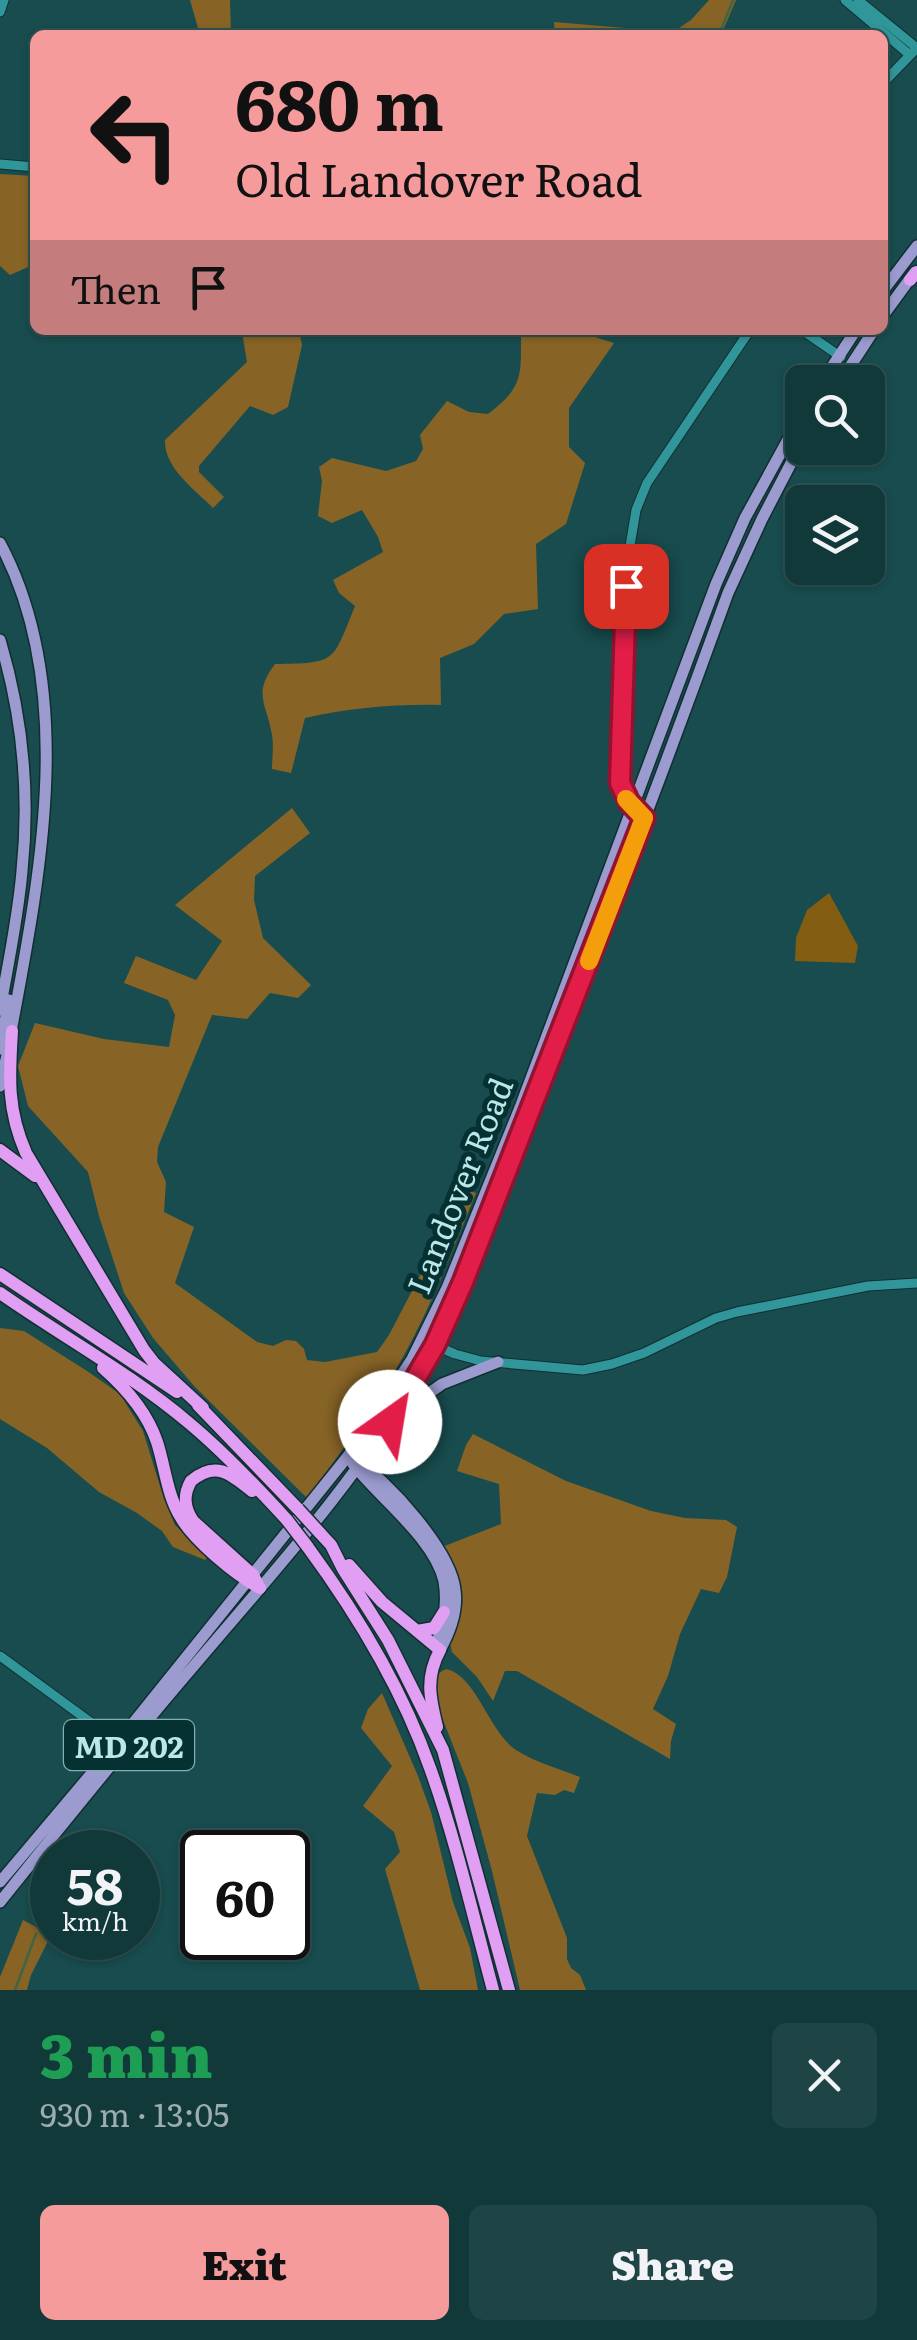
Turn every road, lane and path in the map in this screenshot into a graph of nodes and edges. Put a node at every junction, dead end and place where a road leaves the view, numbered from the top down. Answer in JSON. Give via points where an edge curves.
{"nodes":[{"id":1,"x":4,"y":0,"type":"edge"},
{"id":2,"x":846,"y":0,"type":"edge"},
{"id":3,"x":858,"y":0,"type":"edge"},
{"id":4,"x":0,"y":12,"type":"edge"},
{"id":5,"x":885,"y":30,"type":"edge"},
{"id":6,"x":888,"y":33,"type":"edge"},
{"id":7,"x":913,"y":52,"type":"edge"},
{"id":8,"x":888,"y":78,"type":"edge"},
{"id":9,"x":0,"y":164,"type":"edge"},
{"id":10,"x":30,"y":167,"type":"edge"},
{"id":11,"x":917,"y":246,"type":"edge"},
{"id":12,"x":915,"y":274,"type":"edge"},
{"id":13,"x":888,"y":284,"type":"edge"},
{"id":14,"x":888,"y":309,"type":"edge"},
{"id":15,"x":747,"y":335,"type":"edge"},
{"id":16,"x":809,"y":335,"type":"edge"},
{"id":17,"x":853,"y":335,"type":"edge"},
{"id":18,"x":871,"y":335,"type":"edge"},
{"id":19,"x":839,"y":356,"type":"junction"},
{"id":20,"x":851,"y":364,"type":"joint"},
{"id":21,"x":833,"y":365,"type":"edge"},
{"id":22,"x":785,"y":444,"type":"edge"},
{"id":23,"x":790,"y":465,"type":"edge"},
{"id":24,"x":0,"y":543,"type":"edge"},
{"id":25,"x":0,"y":640,"type":"edge"},
{"id":26,"x":634,"y":808,"type":"junction"},
{"id":27,"x":644,"y":818,"type":"junction"},
{"id":28,"x":11,"y":948,"type":"junction"},
{"id":29,"x":0,"y":1010,"type":"edge"},
{"id":30,"x":12,"y":1031,"type":"junction"},
{"id":31,"x":0,"y":1049,"type":"edge"},
{"id":32,"x":0,"y":1086,"type":"edge"},
{"id":33,"x":0,"y":1150,"type":"edge"},
{"id":34,"x":48,"y":1188,"type":"junction"},
{"id":35,"x":0,"y":1274,"type":"edge"},
{"id":36,"x":917,"y":1283,"type":"edge"},
{"id":37,"x":0,"y":1293,"type":"edge"},
{"id":38,"x":62,"y":1334,"type":"junction"},
{"id":39,"x":428,"y":1342,"type":"junction"},
{"id":40,"x":498,"y":1362,"type":"junction"},
{"id":41,"x":202,"y":1408,"type":"junction"},
{"id":42,"x":390,"y":1422,"type":"junction"},
{"id":43,"x":348,"y":1456,"type":"junction"},
{"id":44,"x":359,"y":1466,"type":"junction"},
{"id":45,"x":376,"y":1488,"type":"junction"},
{"id":46,"x":338,"y":1494,"type":"junction"},
{"id":47,"x":284,"y":1517,"type":"junction"},
{"id":48,"x":331,"y":1545,"type":"junction"},
{"id":49,"x":253,"y":1581,"type":"junction"},
{"id":50,"x":444,"y":1612,"type":"junction"},
{"id":51,"x":417,"y":1631,"type":"junction"},
{"id":52,"x":440,"y":1650,"type":"junction"},
{"id":53,"x":0,"y":1656,"type":"edge"},
{"id":54,"x":122,"y":1745,"type":"junction"},
{"id":55,"x":443,"y":1750,"type":"junction"},
{"id":56,"x":0,"y":1882,"type":"edge"},
{"id":57,"x":0,"y":1902,"type":"edge"},
{"id":58,"x":494,"y":1990,"type":"edge"},
{"id":59,"x":509,"y":1990,"type":"edge"}],
"edges":[{"from":1,"to":4,"type":"street"},
{"from":2,"to":5,"type":"street"},
{"from":3,"to":7,"type":"street"},
{"from":6,"to":7,"type":"street"},
{"from":7,"to":8,"type":"street"},
{"from":9,"to":10,"type":"street"},
{"from":11,"to":13,"type":"main road"},
{"from":12,"to":14,"type":"main road"},
{"from":15,"to":26,"type":"street","via":[[648,483],[632,524],[620,774]]},
{"from":16,"to":19,"type":"street"},
{"from":17,"to":19,"type":"main road"},
{"from":18,"to":20,"type":"main road"},
{"from":19,"to":20,"type":"street"},
{"from":19,"to":21,"type":"main road"},
{"from":22,"to":26,"type":"main road","name":"Landover Road","number":"MD 202","via":[[728,554]]},
{"from":23,"to":27,"type":"main road","name":"Landover Road","number":"MD 202","via":[[728,593]]},
{"from":24,"to":30,"type":"main road","via":[[31,624],[45,747],[37,891]]},
{"from":25,"to":28,"type":"main road","via":[[24,772],[25,836]]},
{"from":26,"to":27,"type":"street"},
{"from":26,"to":39,"type":"main road","name":"Landover Road","number":"MD 202"},
{"from":27,"to":39,"type":"main road","name":"Landover Road","number":"MD 202","via":[[492,1210]]},
{"from":28,"to":29,"type":"main road"},
{"from":28,"to":31,"type":"main road","via":[[16,960]]},
{"from":30,"to":32,"type":"main road"},
{"from":30,"to":34,"type":"highway","via":[[13,1117]]},
{"from":33,"to":34,"type":"highway"},
{"from":34,"to":41,"type":"highway","via":[[144,1350]]},
{"from":35,"to":41,"type":"highway"},
{"from":36,"to":40,"type":"street","via":[[737,1312],[595,1368]]},
{"from":37,"to":38,"type":"highway"},
{"from":38,"to":47,"type":"highway","via":[[188,1421]]},
{"from":38,"to":49,"type":"highway","via":[[139,1405],[180,1516]]},
{"from":39,"to":40,"type":"street"},
{"from":39,"to":42,"type":"main road","name":"Landover Road","number":"MD 202"},
{"from":39,"to":43,"type":"main road","name":"Landover Road","number":"MD 202"},
{"from":40,"to":42,"type":"main road","via":[[442,1384]]},
{"from":41,"to":48,"type":"highway","bridge":true},
{"from":42,"to":44,"type":"main road","name":"Landover Road","number":"MD 202"},
{"from":43,"to":44,"type":"main road"},
{"from":43,"to":49,"type":"main road","name":"Landover Road","number":"MD 202"},
{"from":44,"to":45,"type":"main road"},
{"from":44,"to":46,"type":"main road","name":"Landover Road","number":"MD 202"},
{"from":44,"to":52,"type":"main road","via":[[408,1508],[449,1566],[456,1603]]},
{"from":45,"to":46,"type":"main road","via":[[355,1485]]},
{"from":45,"to":50,"type":"main road","via":[[435,1561]]},
{"from":46,"to":49,"type":"main road","name":"Landover Road","number":"MD 202"},
{"from":47,"to":49,"type":"highway","via":[[222,1471],[203,1472],[187,1489],[194,1520]]},
{"from":47,"to":58,"type":"highway","bridge":true,"via":[[352,1608],[393,1682],[448,1825]]},
{"from":48,"to":51,"type":"highway"},
{"from":48,"to":55,"type":"highway"},
{"from":49,"to":54,"type":"main road","name":"Landover Road","number":"MD 202"},
{"from":50,"to":51,"type":"highway","via":[[434,1628]]},
{"from":50,"to":52,"type":"main road"},
{"from":51,"to":52,"type":"highway"},
{"from":52,"to":55,"type":"highway","via":[[429,1682]]},
{"from":53,"to":54,"type":"street"},
{"from":54,"to":56,"type":"main road","name":"Landover Road","number":"MD 202"},
{"from":54,"to":57,"type":"main road","name":"Landover Road","number":"MD 202"},
{"from":55,"to":59,"type":"highway"}]}
